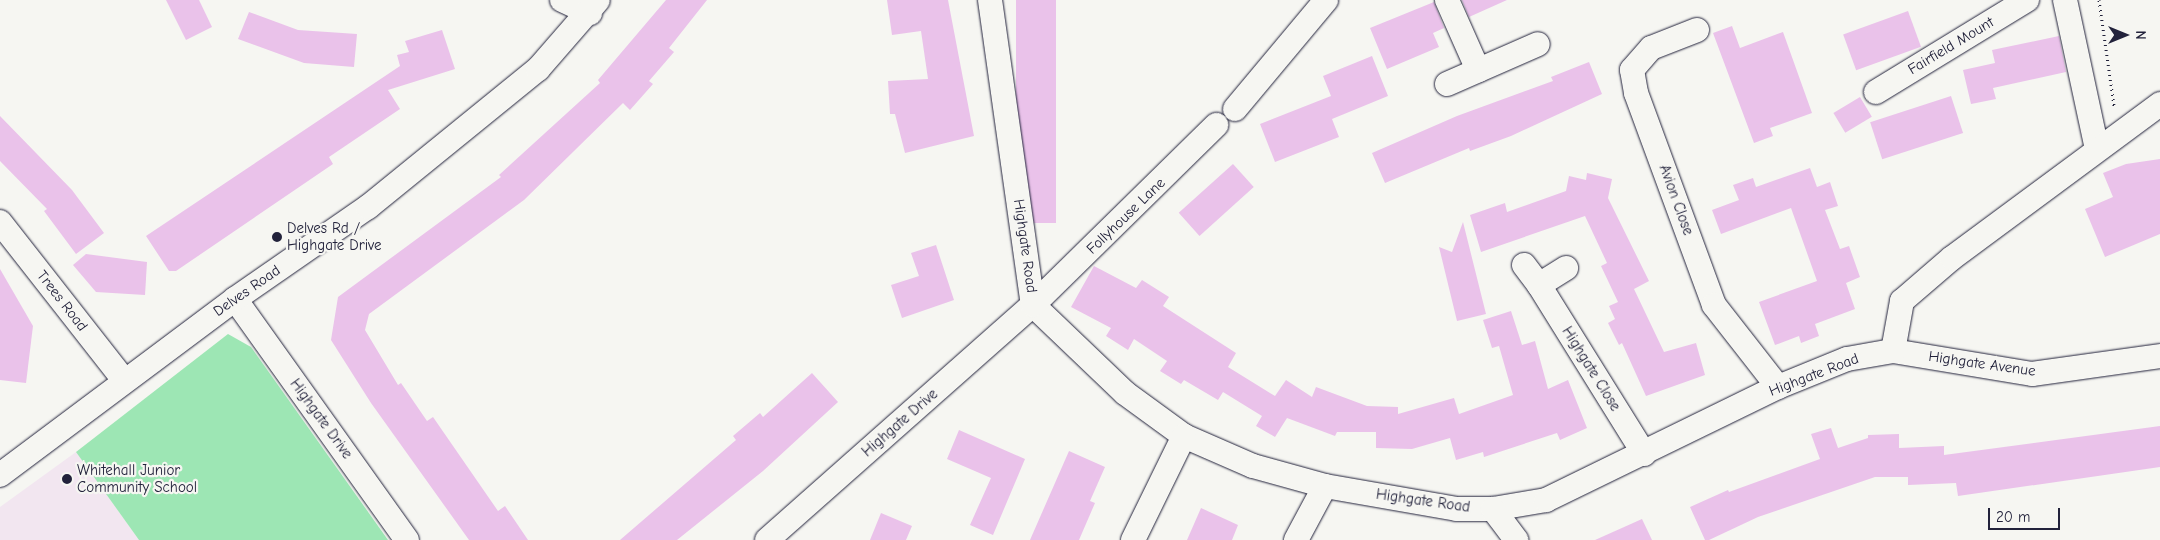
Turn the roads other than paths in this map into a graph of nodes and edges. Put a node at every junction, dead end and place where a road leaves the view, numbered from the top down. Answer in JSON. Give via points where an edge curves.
{"nodes":[{"id":1,"x":562,"y":0,"type":"edge"},
{"id":2,"x":990,"y":0,"type":"edge"},
{"id":3,"x":1326,"y":0,"type":"edge"},
{"id":4,"x":1447,"y":0,"type":"edge"},
{"id":5,"x":2027,"y":0,"type":"edge"},
{"id":6,"x":2065,"y":0,"type":"edge"},
{"id":7,"x":594,"y":6,"type":"edge"},
{"id":8,"x":1697,"y":30,"type":"dead end"},
{"id":9,"x":1538,"y":44,"type":"dead end"},
{"id":10,"x":1478,"y":70,"type":"junction"},
{"id":11,"x":1447,"y":84,"type":"dead end"},
{"id":12,"x":1876,"y":92,"type":"dead end"},
{"id":13,"x":2160,"y":104,"type":"edge"},
{"id":14,"x":1235,"y":109,"type":"dead end"},
{"id":15,"x":1216,"y":125,"type":"dead end"},
{"id":16,"x":2097,"y":149,"type":"junction"},
{"id":17,"x":0,"y":222,"type":"edge"},
{"id":18,"x":1524,"y":265,"type":"dead end"},
{"id":19,"x":1566,"y":268,"type":"dead end"},
{"id":20,"x":1539,"y":285,"type":"junction"},
{"id":21,"x":235,"y":299,"type":"junction"},
{"id":22,"x":1033,"y":305,"type":"junction"},
{"id":23,"x":1893,"y":351,"type":"junction"},
{"id":24,"x":2160,"y":356,"type":"edge"},
{"id":25,"x":124,"y":380,"type":"junction"},
{"id":26,"x":1778,"y":387,"type":"junction"},
{"id":27,"x":1184,"y":436,"type":"junction"},
{"id":28,"x":1644,"y":454,"type":"junction"},
{"id":29,"x":0,"y":475,"type":"edge"},
{"id":30,"x":1325,"y":486,"type":"junction"},
{"id":31,"x":1493,"y":509,"type":"junction"},
{"id":32,"x":407,"y":540,"type":"edge"},
{"id":33,"x":767,"y":540,"type":"edge"},
{"id":34,"x":1133,"y":540,"type":"edge"},
{"id":35,"x":1296,"y":540,"type":"edge"},
{"id":36,"x":1516,"y":540,"type":"edge"}],
"edges":[{"from":1,"to":7,"type":"street"},
{"from":2,"to":22,"type":"street","name":"Highgate Road"},
{"from":3,"to":14,"type":"street"},
{"from":4,"to":10,"type":"street"},
{"from":5,"to":12,"type":"street","name":"Fairfield Mount"},
{"from":6,"to":16,"type":"street"},
{"from":7,"to":21,"type":"street","name":"Delves Road","via":[[538,68],[368,207]]},
{"from":8,"to":26,"type":"street","name":"Avion Close","via":[[1651,48],[1632,70],[1636,93],[1714,305]]},
{"from":9,"to":10,"type":"street"},
{"from":10,"to":11,"type":"street"},
{"from":13,"to":16,"type":"street"},
{"from":15,"to":22,"type":"street","name":"Follyhouse Lane"},
{"from":16,"to":23,"type":"street","via":[[1952,258],[1902,301]]},
{"from":17,"to":25,"type":"street","name":"Trees Road"},
{"from":18,"to":20,"type":"street","name":"Highgate Close"},
{"from":19,"to":20,"type":"street"},
{"from":20,"to":28,"type":"street","name":"Highgate Close"},
{"from":21,"to":25,"type":"street","name":"Delves Road"},
{"from":21,"to":32,"type":"street","name":"Highgate Drive"},
{"from":22,"to":27,"type":"street","name":"Highgate Road","via":[[1125,393]]},
{"from":22,"to":33,"type":"street","name":"Highgate Drive"},
{"from":23,"to":24,"type":"street","name":"Highgate Avenue","via":[[2032,374]]},
{"from":23,"to":26,"type":"street","name":"Highgate Road","via":[[1847,359]]},
{"from":25,"to":29,"type":"street","name":"Delves Road"},
{"from":26,"to":28,"type":"street","name":"Highgate Road"},
{"from":27,"to":30,"type":"street","name":"Highgate Road","via":[[1253,466]]},
{"from":27,"to":34,"type":"street"},
{"from":28,"to":31,"type":"street","name":"Highgate Road","via":[[1546,500]]},
{"from":30,"to":31,"type":"street","name":"Highgate Road","via":[[1457,509]]},
{"from":30,"to":35,"type":"street"},
{"from":31,"to":36,"type":"street"}]}
